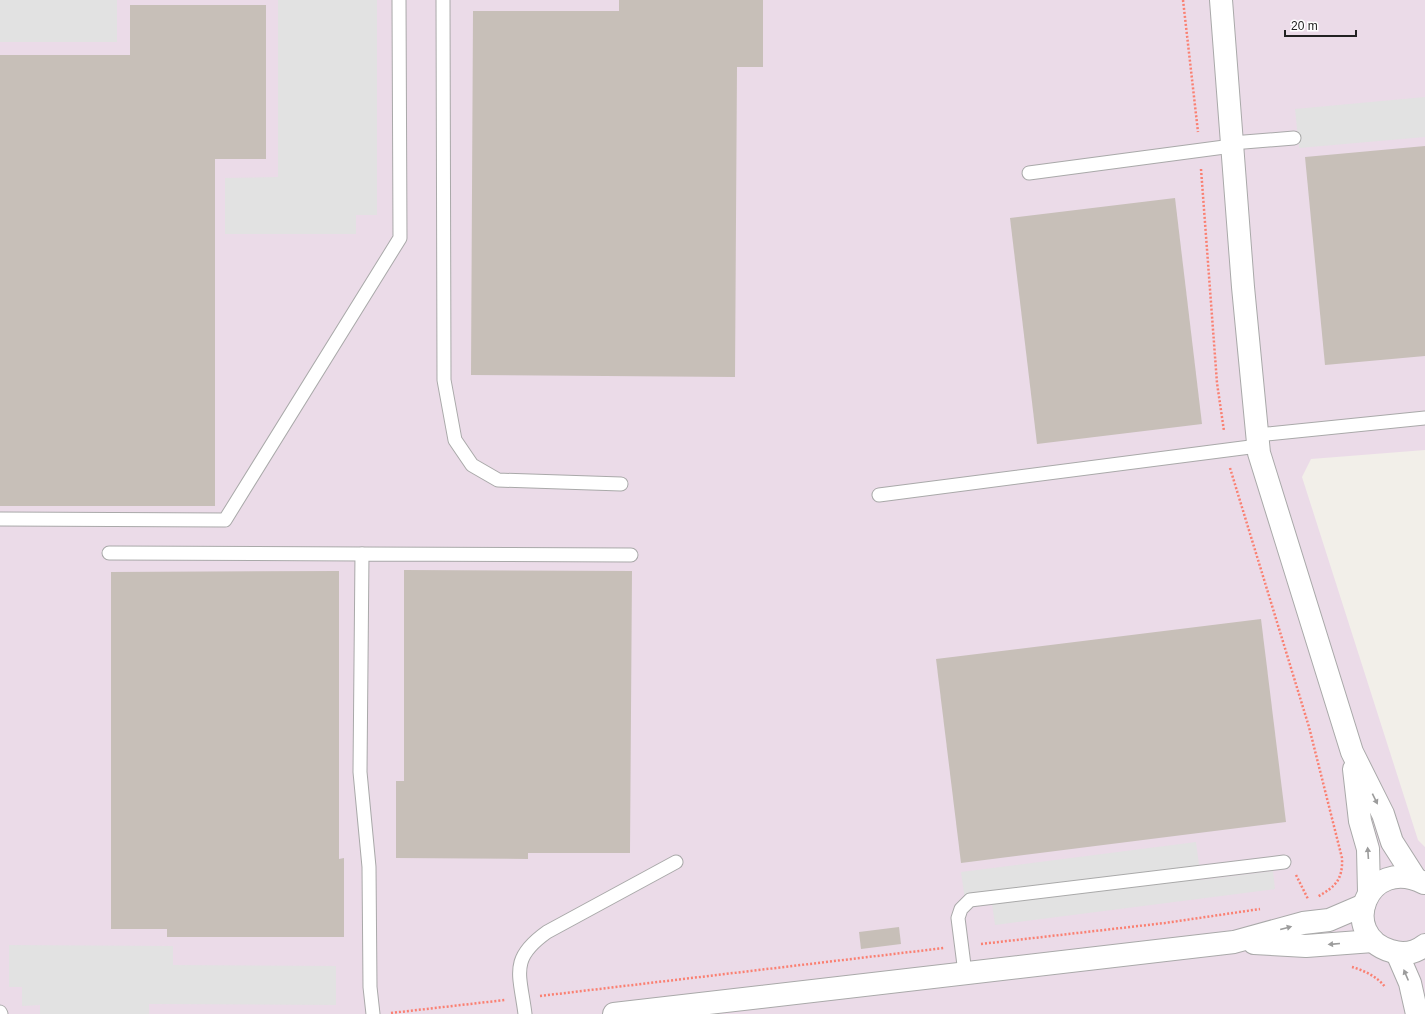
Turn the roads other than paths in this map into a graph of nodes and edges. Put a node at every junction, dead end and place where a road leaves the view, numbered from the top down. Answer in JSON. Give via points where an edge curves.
{"nodes":[{"id":1,"x":399,"y":0,"type":"edge"},
{"id":2,"x":443,"y":0,"type":"edge"},
{"id":3,"x":1221,"y":0,"type":"edge"},
{"id":4,"x":1294,"y":138,"type":"dead end"},
{"id":5,"x":1232,"y":144,"type":"junction"},
{"id":6,"x":1029,"y":173,"type":"dead end"},
{"id":7,"x":1425,"y":418,"type":"edge"},
{"id":8,"x":1258,"y":440,"type":"junction"},
{"id":9,"x":621,"y":484,"type":"dead end"},
{"id":10,"x":879,"y":495,"type":"dead end"},
{"id":11,"x":0,"y":519,"type":"edge"},
{"id":12,"x":109,"y":553,"type":"dead end"},
{"id":13,"x":362,"y":554,"type":"junction"},
{"id":14,"x":631,"y":555,"type":"dead end"},
{"id":15,"x":1352,"y":752,"type":"junction"},
{"id":16,"x":676,"y":862,"type":"dead end"},
{"id":17,"x":1284,"y":862,"type":"road end"},
{"id":18,"x":1420,"y":881,"type":"edge"},
{"id":19,"x":1366,"y":898,"type":"junction"},
{"id":20,"x":1373,"y":941,"type":"junction"},
{"id":21,"x":1234,"y":942,"type":"junction"},
{"id":22,"x":1425,"y":945,"type":"edge"},
{"id":23,"x":1396,"y":953,"type":"junction"},
{"id":24,"x":965,"y":973,"type":"junction"},
{"id":25,"x":373,"y":1014,"type":"edge"},
{"id":26,"x":525,"y":1014,"type":"edge"},
{"id":27,"x":614,"y":1014,"type":"edge"},
{"id":28,"x":1417,"y":1014,"type":"edge"}],
"edges":[{"from":1,"to":11,"type":"lane","via":[[400,238],[225,520]]},
{"from":2,"to":9,"type":"lane","via":[[444,380],[455,440],[472,465],[498,480]]},
{"from":3,"to":5,"type":"street"},
{"from":4,"to":5,"type":"lane"},
{"from":5,"to":6,"type":"lane"},
{"from":5,"to":8,"type":"street"},
{"from":7,"to":8,"type":"lane"},
{"from":8,"to":10,"type":"lane"},
{"from":8,"to":15,"type":"street"},
{"from":12,"to":13,"type":"lane"},
{"from":13,"to":14,"type":"lane"},
{"from":13,"to":25,"type":"lane","via":[[360,772],[369,867],[370,987]]},
{"from":15,"to":18,"type":"street","one_way":true,"via":[[1383,814],[1392,842]]},
{"from":19,"to":15,"type":"street","one_way":true,"via":[[1368,849],[1360,821]]},
{"from":16,"to":26,"type":"lane","via":[[533,942],[523,954],[519,970]]},
{"from":17,"to":24,"type":"lane","via":[[970,900],[961,909],[958,918]]},
{"from":18,"to":19,"type":"street","via":[[1402,876],[1390,877],[1378,883]]},
{"from":19,"to":20,"type":"street","via":[[1362,918]]},
{"from":21,"to":19,"type":"street","one_way":true,"via":[[1303,923],[1329,920]]},
{"from":20,"to":21,"type":"street","one_way":true,"via":[[1306,946]]},
{"from":20,"to":23,"type":"street","via":[[1384,949]]},
{"from":21,"to":24,"type":"street"},
{"from":22,"to":23,"type":"street","via":[[1409,953]]},
{"from":28,"to":23,"type":"street","one_way":true,"via":[[1410,983]]},
{"from":24,"to":27,"type":"street"}]}
